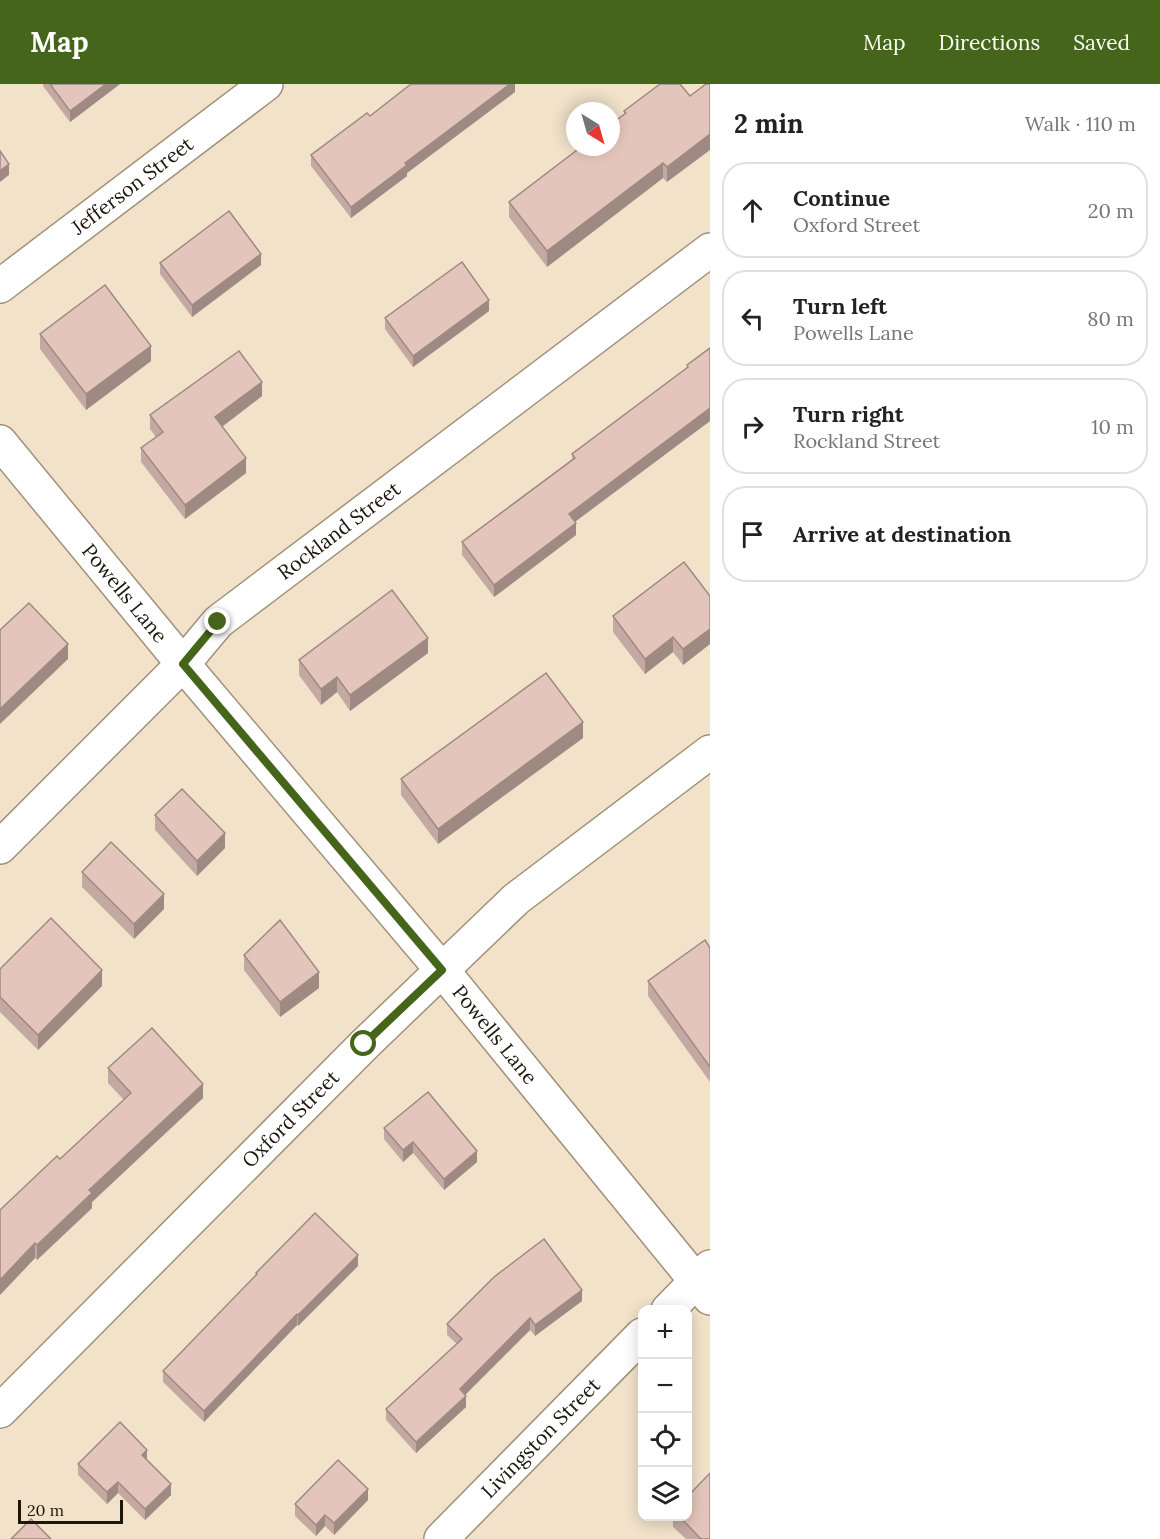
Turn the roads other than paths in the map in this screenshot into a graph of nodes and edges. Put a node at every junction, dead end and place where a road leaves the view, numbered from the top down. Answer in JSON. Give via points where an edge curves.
{"nodes":[{"id":1,"x":266,"y":84,"type":"edge"},
{"id":2,"x":710,"y":250,"type":"edge"},
{"id":3,"x":0,"y":286,"type":"edge"},
{"id":4,"x":0,"y":442,"type":"edge"},
{"id":5,"x":183,"y":664,"type":"junction"},
{"id":6,"x":710,"y":752,"type":"edge"},
{"id":7,"x":0,"y":847,"type":"edge"},
{"id":8,"x":442,"y":970,"type":"junction"},
{"id":9,"x":705,"y":1282,"type":"edge"},
{"id":10,"x":675,"y":1305,"type":"edge"},
{"id":11,"x":638,"y":1339,"type":"edge"},
{"id":12,"x":0,"y":1411,"type":"edge"},
{"id":13,"x":441,"y":1539,"type":"edge"}],
"edges":[{"from":1,"to":3,"type":"street","name":"Jefferson Street"},
{"from":2,"to":5,"type":"street","name":"Rockland Street","via":[[218,622]]},
{"from":4,"to":5,"type":"street","name":"Powells Lane"},
{"from":5,"to":7,"type":"street","name":"Rockland Street"},
{"from":5,"to":8,"type":"street","name":"Powells Lane"},
{"from":6,"to":8,"type":"street","name":"Oxford Street","via":[[516,899]]},
{"from":8,"to":9,"type":"street","name":"Powells Lane"},
{"from":8,"to":12,"type":"street","name":"Oxford Street"},
{"from":9,"to":10,"type":"street"},
{"from":11,"to":13,"type":"street","name":"Livingston Street"}]}
